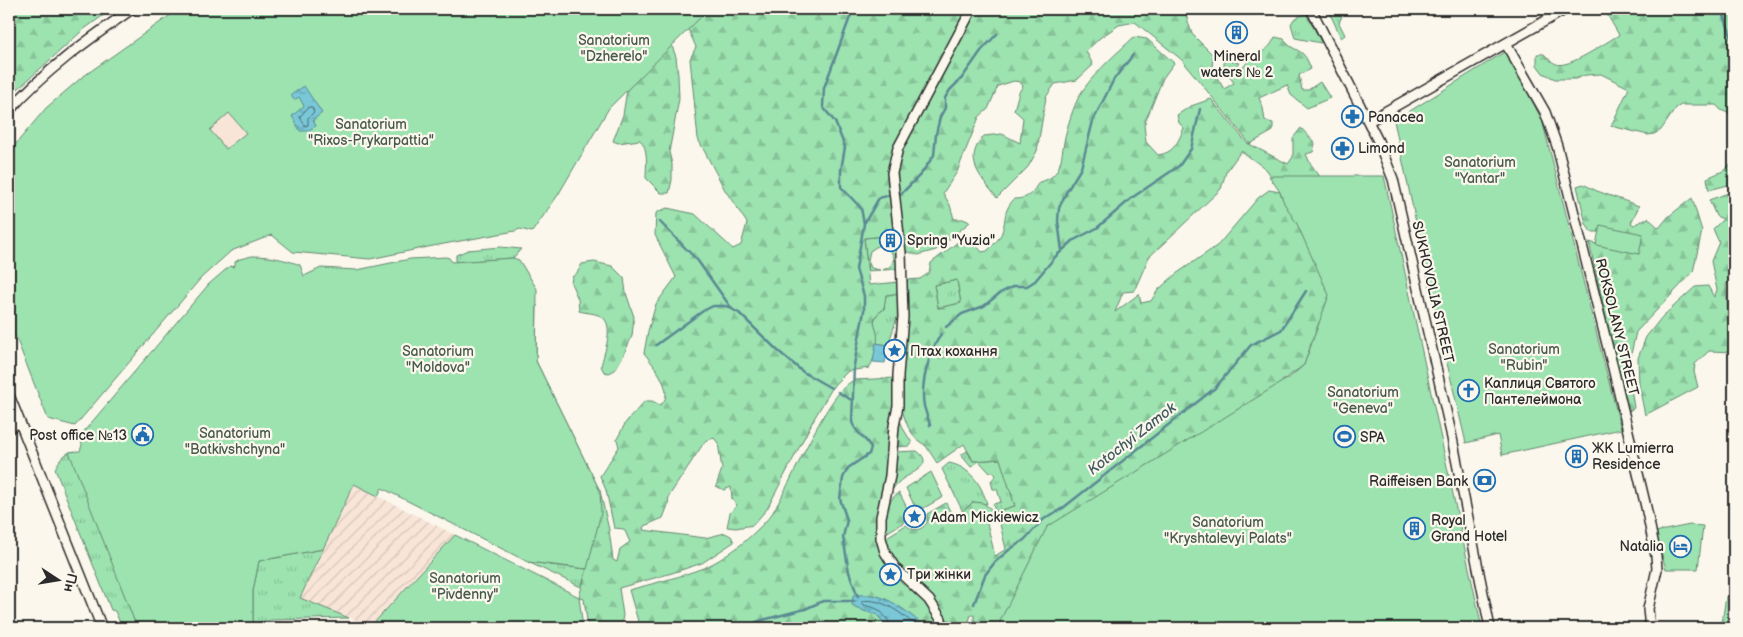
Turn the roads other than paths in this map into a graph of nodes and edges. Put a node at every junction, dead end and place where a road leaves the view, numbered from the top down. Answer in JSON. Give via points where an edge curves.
{"nodes":[{"id":1,"x":132,"y":9,"type":"edge"},
{"id":2,"x":972,"y":9,"type":"edge"},
{"id":3,"x":1310,"y":9,"type":"edge"},
{"id":4,"x":1566,"y":9,"type":"edge"},
{"id":5,"x":1506,"y":44,"type":"junction"},
{"id":6,"x":9,"y":111,"type":"edge"},
{"id":7,"x":1369,"y":121,"type":"junction"},
{"id":8,"x":9,"y":394,"type":"edge"},
{"id":9,"x":19,"y":421,"type":"junction"},
{"id":10,"x":9,"y":430,"type":"edge"},
{"id":11,"x":102,"y":628,"type":"edge"},
{"id":12,"x":942,"y":628,"type":"edge"},
{"id":13,"x":1490,"y":628,"type":"edge"},
{"id":14,"x":1650,"y":628,"type":"edge"}],
"edges":[{"from":1,"to":6,"type":"street","via":[[55,66]]},
{"from":2,"to":12,"type":"street","via":[[898,148],[892,173],[901,253],[903,317],[898,406],[890,476],[881,517],[881,538],[895,568],[929,600],[941,619]]},
{"from":3,"to":7,"type":"street","name":"SUKHOVOLIA STREET"},
{"from":4,"to":5,"type":"street"},
{"from":5,"to":7,"type":"street"},
{"from":5,"to":14,"type":"street","name":"ROKSOLANY STREET","via":[[1545,112],[1557,146],[1613,368],[1656,556],[1657,569],[1648,609]]},
{"from":7,"to":13,"type":"street","name":"SUKHOVOLIA STREET","via":[[1389,166],[1414,266],[1456,452]]},
{"from":8,"to":9,"type":"street"},
{"from":9,"to":10,"type":"street"},
{"from":9,"to":11,"type":"street"}]}
